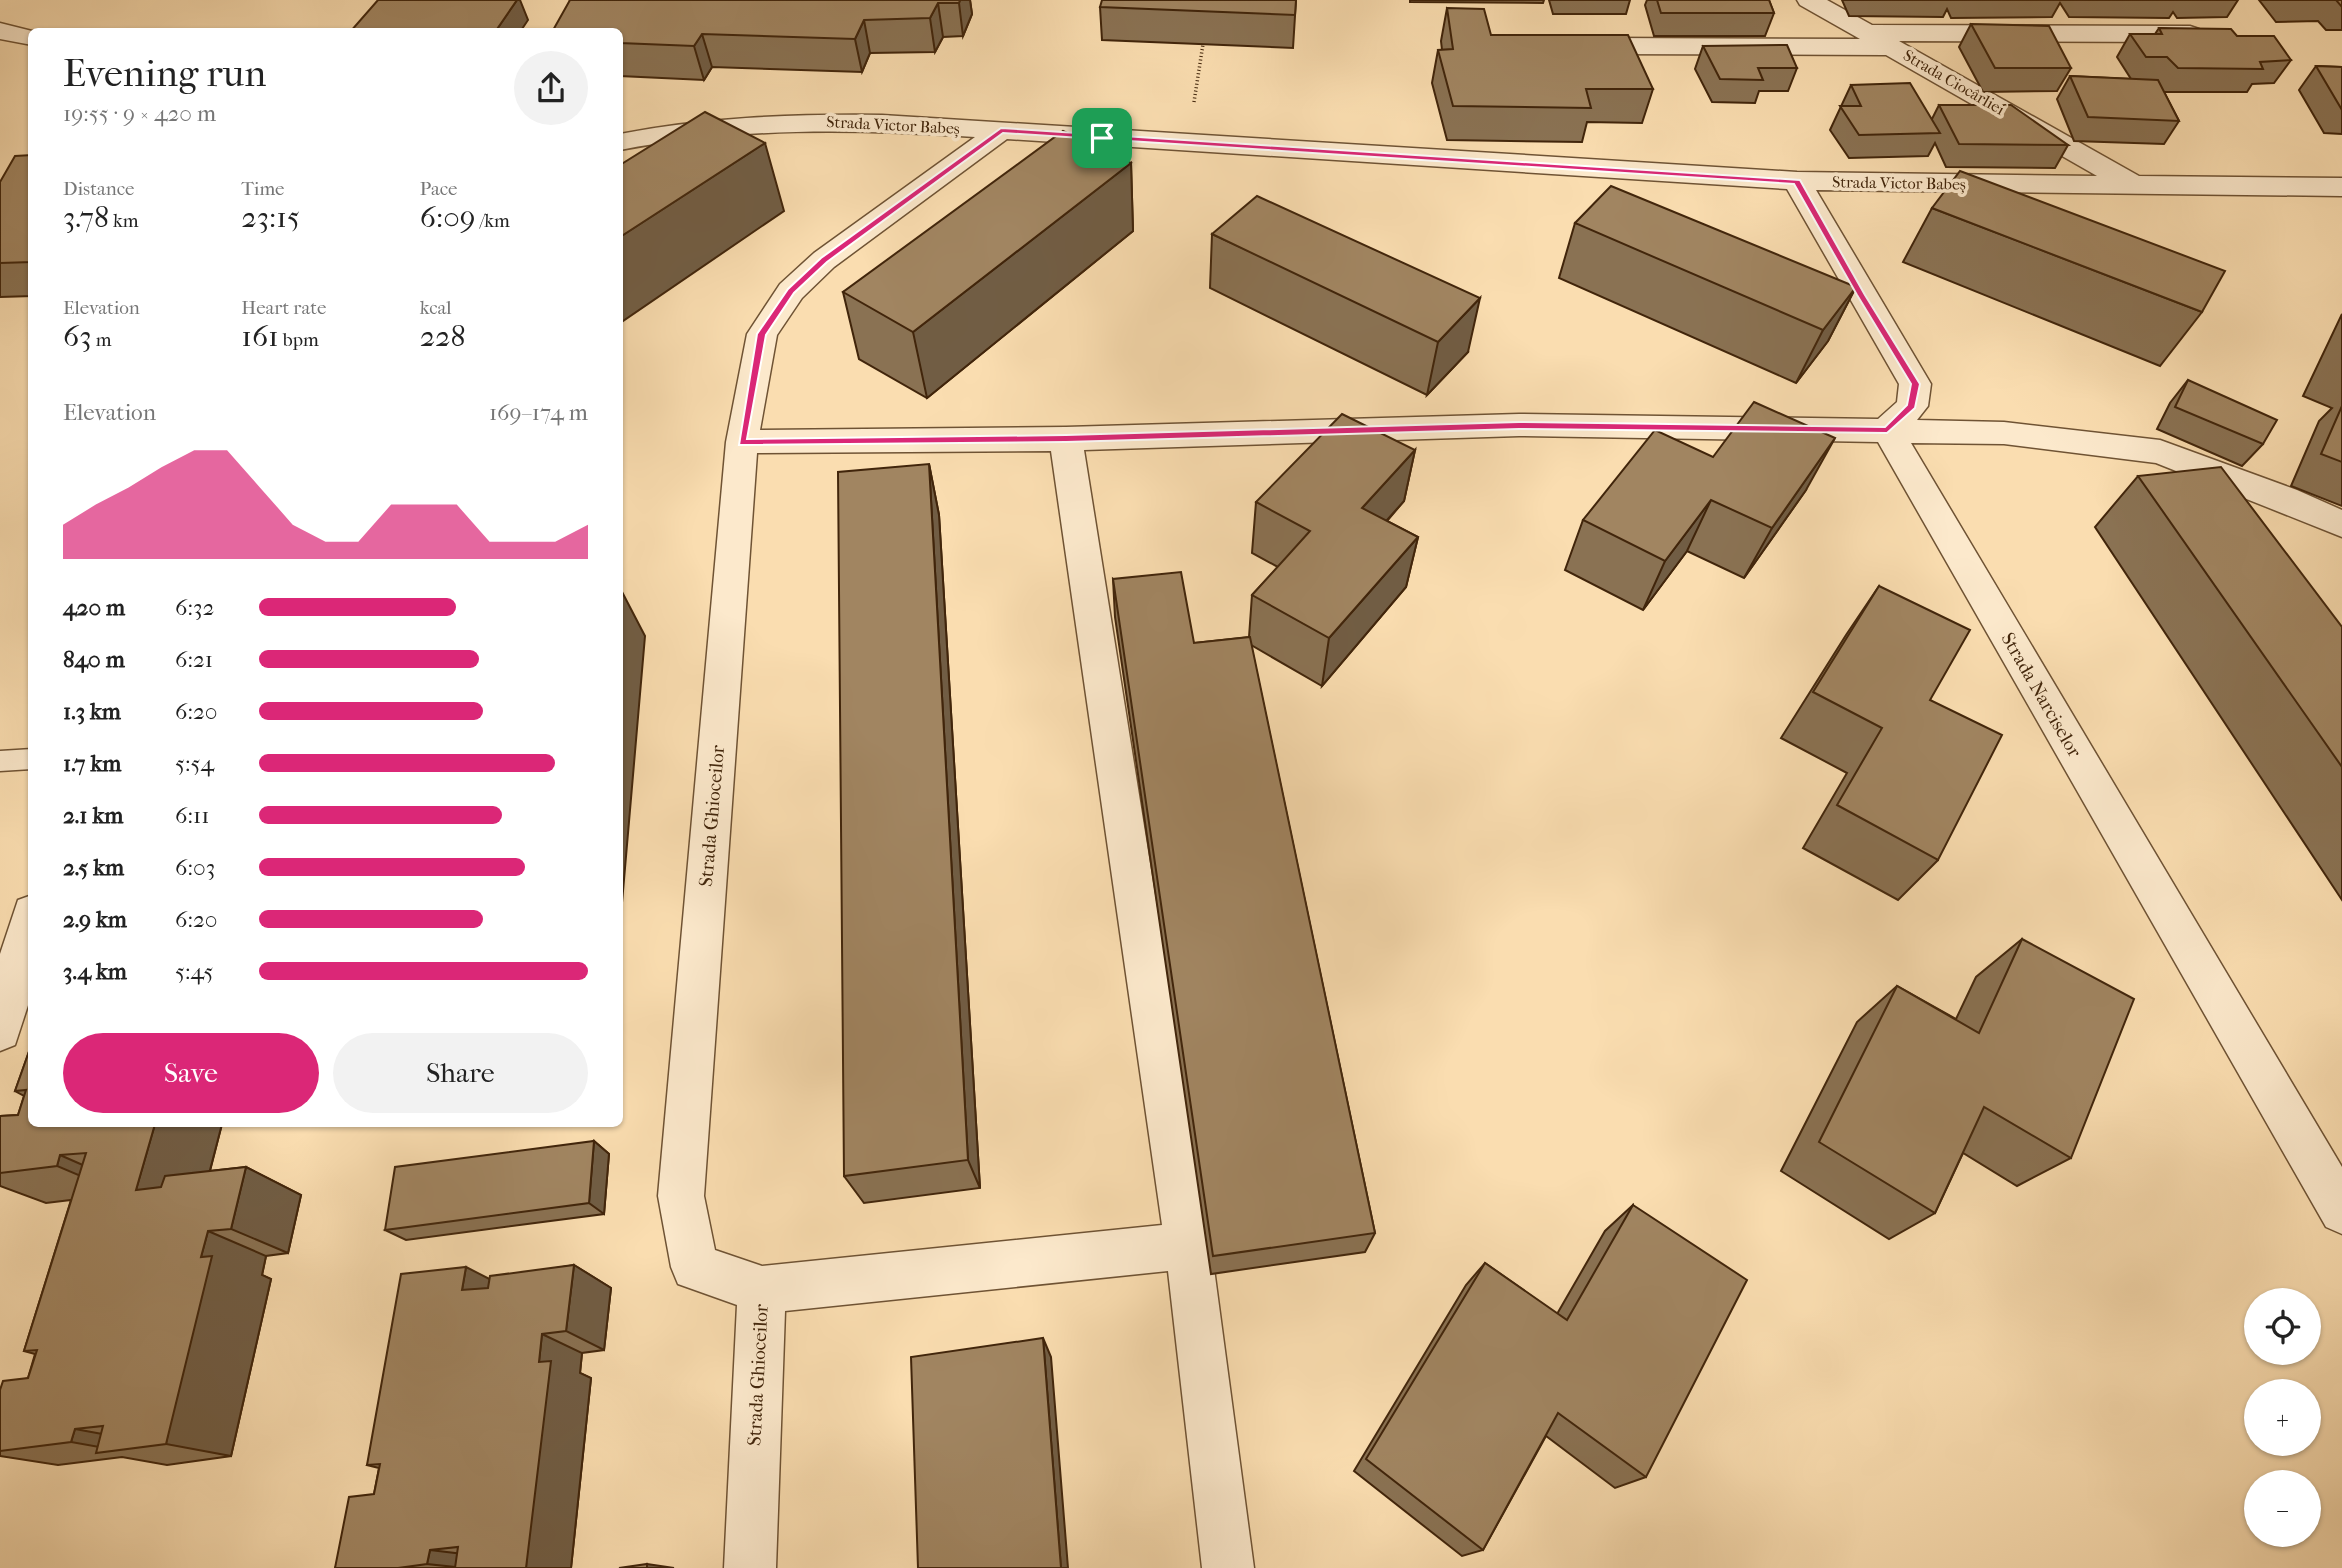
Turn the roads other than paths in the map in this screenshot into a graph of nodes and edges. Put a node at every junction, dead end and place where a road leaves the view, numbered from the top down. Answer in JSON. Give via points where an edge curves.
{"nodes":[{"id":1,"x":1809,"y":0,"type":"edge"},
{"id":2,"x":0,"y":32,"type":"edge"},
{"id":3,"x":1870,"y":33,"type":"junction"},
{"id":4,"x":2208,"y":34,"type":"edge"},
{"id":5,"x":28,"y":37,"type":"edge"},
{"id":6,"x":1605,"y":46,"type":"edge"},
{"id":7,"x":1894,"y":47,"type":"junction"},
{"id":8,"x":1001,"y":131,"type":"junction"},
{"id":9,"x":623,"y":141,"type":"edge"},
{"id":10,"x":1797,"y":181,"type":"junction"},
{"id":11,"x":2135,"y":186,"type":"junction"},
{"id":12,"x":2342,"y":187,"type":"edge"},
{"id":13,"x":1887,"y":430,"type":"junction"},
{"id":14,"x":1066,"y":439,"type":"junction"},
{"id":15,"x":742,"y":442,"type":"junction"},
{"id":16,"x":2342,"y":524,"type":"edge"},
{"id":17,"x":28,"y":759,"type":"edge"},
{"id":18,"x":0,"y":761,"type":"edge"},
{"id":19,"x":28,"y":928,"type":"edge"},
{"id":20,"x":0,"y":1031,"type":"edge"},
{"id":21,"x":2342,"y":1211,"type":"edge"},
{"id":22,"x":1188,"y":1246,"type":"junction"},
{"id":23,"x":762,"y":1290,"type":"junction"},
{"id":24,"x":750,"y":1568,"type":"edge"},
{"id":25,"x":1228,"y":1568,"type":"edge"}],
"edges":[{"from":1,"to":3,"type":"street","name":"Strada Ciocârliei"},
{"from":2,"to":5,"type":"street"},
{"from":3,"to":4,"type":"street"},
{"from":3,"to":7,"type":"street","name":"Strada Ciocârliei"},
{"from":6,"to":7,"type":"street"},
{"from":7,"to":11,"type":"street","name":"Strada Ciocârliei"},
{"from":8,"to":9,"type":"street","name":"Strada Victor Babeș","via":[[797,121],[672,131]]},
{"from":8,"to":10,"type":"street","name":"Strada Victor Babeș"},
{"from":8,"to":15,"type":"street","name":"Strada Ghioceilor","via":[[824,260],[791,291],[762,334]]},
{"from":10,"to":11,"type":"street","name":"Strada Victor Babeș"},
{"from":10,"to":13,"type":"street","via":[[1915,384],[1912,406]]},
{"from":11,"to":12,"type":"street","name":"Strada Victor Babeș"},
{"from":13,"to":14,"type":"street","via":[[1519,425]]},
{"from":13,"to":16,"type":"street","via":[[2004,433],[2160,452]]},
{"from":13,"to":21,"type":"street","name":"Strada Narciselor"},
{"from":14,"to":15,"type":"street"},
{"from":14,"to":22,"type":"street"},
{"from":15,"to":23,"type":"street","name":"Strada Ghioceilor","via":[[681,1196],[695,1267]]},
{"from":17,"to":18,"type":"lane"},
{"from":19,"to":20,"type":"street"},
{"from":22,"to":23,"type":"street"},
{"from":22,"to":25,"type":"street"},
{"from":23,"to":24,"type":"street","name":"Strada Ghioceilor"}]}
